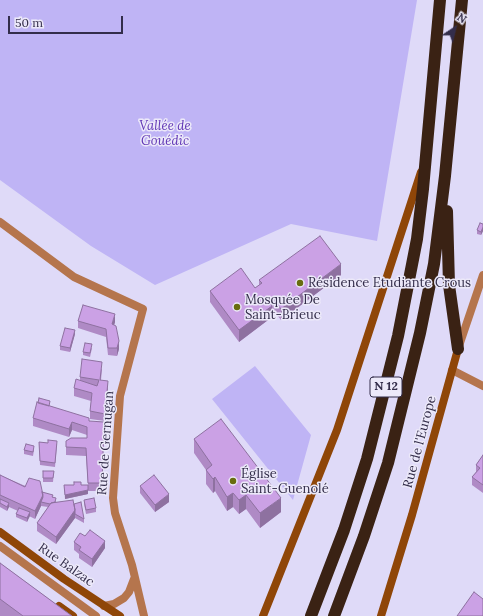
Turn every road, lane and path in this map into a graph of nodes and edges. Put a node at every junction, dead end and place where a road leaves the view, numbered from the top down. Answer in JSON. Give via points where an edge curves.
{"nodes":[{"id":1,"x":440,"y":0,"type":"edge"},
{"id":2,"x":462,"y":0,"type":"edge"},
{"id":3,"x":428,"y":150,"type":"junction"},
{"id":4,"x":445,"y":176,"type":"junction"},
{"id":5,"x":0,"y":222,"type":"edge"},
{"id":6,"x":483,"y":275,"type":"edge"},
{"id":7,"x":458,"y":349,"type":"junction"},
{"id":8,"x":452,"y":370,"type":"junction"},
{"id":9,"x":483,"y":386,"type":"edge"},
{"id":10,"x":0,"y":532,"type":"edge"},
{"id":11,"x":0,"y":546,"type":"edge"},
{"id":12,"x":134,"y":579,"type":"junction"},
{"id":13,"x":50,"y":600,"type":"edge"},
{"id":14,"x":104,"y":606,"type":"junction"},
{"id":15,"x":73,"y":616,"type":"edge"},
{"id":16,"x":96,"y":616,"type":"edge"},
{"id":17,"x":120,"y":616,"type":"edge"},
{"id":18,"x":144,"y":616,"type":"edge"},
{"id":19,"x":263,"y":616,"type":"edge"},
{"id":20,"x":311,"y":616,"type":"edge"},
{"id":21,"x":334,"y":616,"type":"edge"},
{"id":22,"x":381,"y":616,"type":"edge"}],
"edges":[{"from":1,"to":3,"type":"highway","number":"N 12"},
{"from":2,"to":4,"type":"highway","number":"N 12"},
{"from":3,"to":19,"type":"street","via":[[337,430]]},
{"from":3,"to":20,"type":"highway","number":"N 12","via":[[417,239],[388,380],[367,459],[344,530]]},
{"from":4,"to":7,"type":"highway","via":[[449,284]]},
{"from":4,"to":21,"type":"highway","number":"N 12","via":[[434,264],[388,463]]},
{"from":5,"to":12,"type":"street","name":"Rue de Gernugan","via":[[74,277],[143,309],[120,396],[113,498]]},
{"from":6,"to":7,"type":"street","name":"Rue de l'Europe"},
{"from":7,"to":8,"type":"street","name":"Rue de l'Europe"},
{"from":8,"to":9,"type":"street"},
{"from":8,"to":22,"type":"street","name":"Rue de l'Europe"},
{"from":10,"to":14,"type":"street","name":"Rue Balzac"},
{"from":11,"to":16,"type":"street"},
{"from":12,"to":14,"type":"street","via":[[124,598]]},
{"from":12,"to":18,"type":"street","name":"Rue de Gernugan"},
{"from":13,"to":15,"type":"street"},
{"from":14,"to":17,"type":"street","name":"Rue Balzac"}]}
